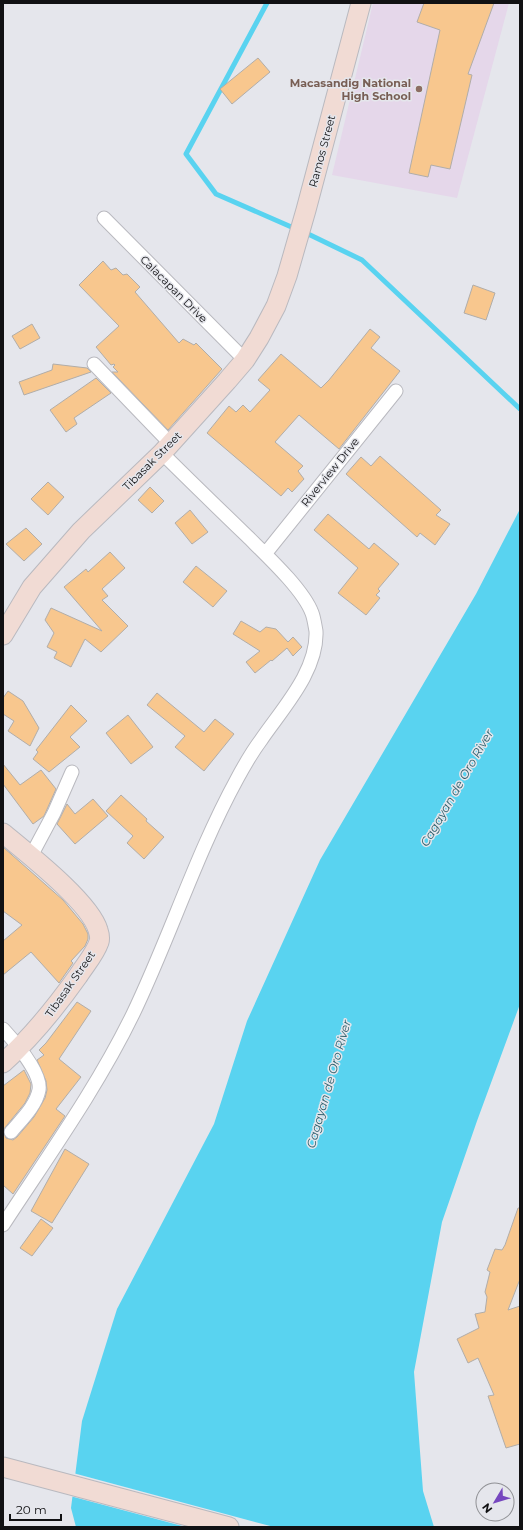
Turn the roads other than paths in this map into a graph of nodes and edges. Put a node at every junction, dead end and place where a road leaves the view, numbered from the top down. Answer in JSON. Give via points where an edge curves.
{"nodes":[{"id":1,"x":361,"y":3,"type":"edge"},
{"id":2,"x":104,"y":218,"type":"dead end"},
{"id":3,"x":287,"y":276,"type":"joint"},
{"id":4,"x":245,"y":360,"type":"junction"},
{"id":5,"x":94,"y":364,"type":"dead end"},
{"id":6,"x":396,"y":391,"type":"dead end"},
{"id":7,"x":166,"y":448,"type":"junction"},
{"id":8,"x":265,"y":554,"type":"junction"},
{"id":9,"x":3,"y":635,"type":"edge"},
{"id":10,"x":72,"y":772,"type":"dead end"},
{"id":11,"x":3,"y":833,"type":"edge"},
{"id":12,"x":31,"y":856,"type":"junction"},
{"id":13,"x":3,"y":1029,"type":"edge"},
{"id":14,"x":20,"y":1048,"type":"junction"},
{"id":15,"x":3,"y":1063,"type":"edge"},
{"id":16,"x":11,"y":1132,"type":"dead end"},
{"id":17,"x":3,"y":1225,"type":"edge"},
{"id":18,"x":3,"y":1467,"type":"edge"},
{"id":19,"x":229,"y":1527,"type":"edge"}],
"edges":[{"from":1,"to":3,"type":"street","name":"Ramos Street"},
{"from":2,"to":4,"type":"street","name":"Calacapan Drive"},
{"from":3,"to":4,"type":"street","name":"Tibasak Street","via":[[276,306]]},
{"from":4,"to":7,"type":"street","name":"Tibasak Street"},
{"from":5,"to":7,"type":"street"},
{"from":6,"to":8,"type":"street","name":"Riverview Drive"},
{"from":7,"to":8,"type":"street"},
{"from":7,"to":9,"type":"street","name":"Tibasak Street","via":[[81,531],[32,587]]},
{"from":8,"to":17,"type":"street","via":[[302,596],[312,613],[316,632],[314,653],[303,678],[237,778],[125,1029],[79,1108]]},
{"from":10,"to":12,"type":"street"},
{"from":11,"to":12,"type":"street","name":"Tibasak Street"},
{"from":12,"to":14,"type":"street","name":"Tibasak Street","via":[[84,908],[98,929],[99,940],[94,953],[56,1007]]},
{"from":13,"to":14,"type":"street"},
{"from":14,"to":15,"type":"street","name":"Tibasak Street"},
{"from":14,"to":16,"type":"street","via":[[35,1073],[39,1089],[31,1107]]},
{"from":18,"to":19,"type":"street"}]}
